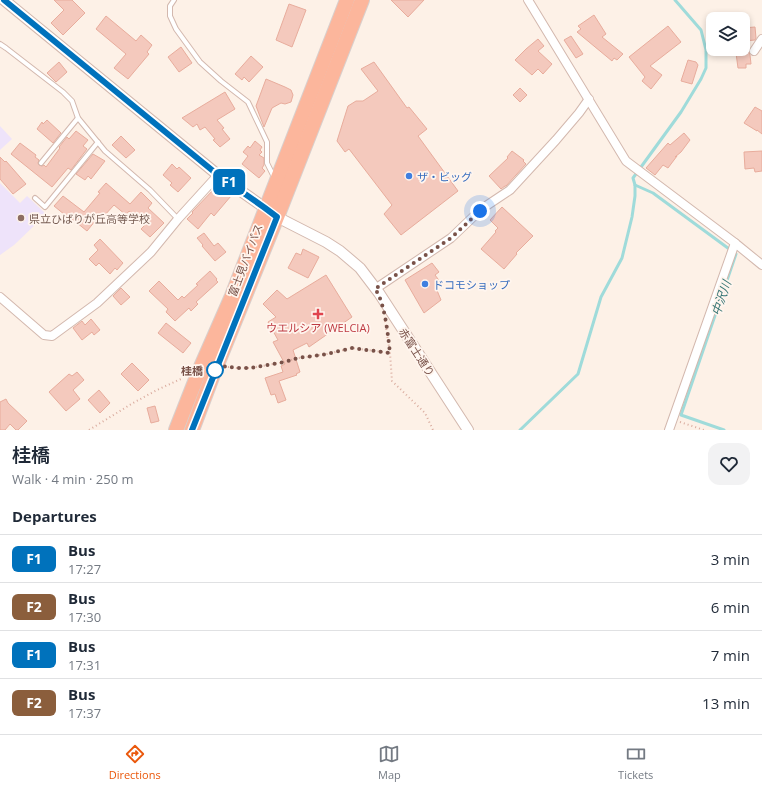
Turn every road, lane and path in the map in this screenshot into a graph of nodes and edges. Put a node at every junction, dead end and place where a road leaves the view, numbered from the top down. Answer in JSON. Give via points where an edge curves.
{"nodes":[{"id":1,"x":4,"y":0,"type":"edge"},
{"id":2,"x":174,"y":0,"type":"edge"},
{"id":3,"x":347,"y":0,"type":"edge"},
{"id":4,"x":362,"y":0,"type":"edge"},
{"id":5,"x":528,"y":0,"type":"edge"},
{"id":6,"x":762,"y":39,"type":"edge"},
{"id":7,"x":0,"y":44,"type":"edge"},
{"id":8,"x":754,"y":51,"type":"dead end"},
{"id":9,"x":589,"y":99,"type":"junction"},
{"id":10,"x":78,"y":118,"type":"junction"},
{"id":11,"x":98,"y":142,"type":"junction"},
{"id":12,"x":41,"y":163,"type":"dead end"},
{"id":13,"x":218,"y":175,"type":"junction"},
{"id":14,"x":276,"y":181,"type":"junction"},
{"id":15,"x":35,"y":198,"type":"dead end"},
{"id":16,"x":265,"y":208,"type":"junction"},
{"id":17,"x":277,"y":217,"type":"junction"},
{"id":18,"x":178,"y":219,"type":"junction"},
{"id":19,"x":734,"y":243,"type":"junction"},
{"id":20,"x":762,"y":265,"type":"edge"},
{"id":21,"x":375,"y":289,"type":"junction"},
{"id":22,"x":0,"y":297,"type":"edge"},
{"id":23,"x":385,"y":320,"type":"dead end"},
{"id":24,"x":390,"y":353,"type":"junction"},
{"id":25,"x":214,"y":372,"type":"junction"},
{"id":26,"x":183,"y":378,"type":"dead end"},
{"id":27,"x":673,"y":420,"type":"junction"},
{"id":28,"x":89,"y":430,"type":"edge"},
{"id":29,"x":176,"y":430,"type":"edge"},
{"id":30,"x":192,"y":430,"type":"edge"},
{"id":31,"x":433,"y":430,"type":"edge"},
{"id":32,"x":468,"y":430,"type":"edge"},
{"id":33,"x":669,"y":430,"type":"edge"},
{"id":34,"x":704,"y":430,"type":"edge"}],
"edges":[{"from":1,"to":13,"type":"street","name":"赤富士通り"},
{"from":2,"to":14,"type":"lane","via":[[170,6],[170,16],[176,29],[200,62],[248,102],[267,142],[267,163]]},
{"from":3,"to":14,"type":"highway","name":"富士見バイパス"},
{"from":4,"to":17,"type":"highway","name":"富士見バイパス"},
{"from":5,"to":9,"type":"street"},
{"from":6,"to":8,"type":"street"},
{"from":7,"to":10,"type":"lane","via":[[63,92],[72,101]]},
{"from":9,"to":19,"type":"street","via":[[626,162]]},
{"from":9,"to":21,"type":"street","via":[[510,190],[486,206],[451,238]]},
{"from":10,"to":11,"type":"lane"},
{"from":10,"to":12,"type":"lane"},
{"from":11,"to":15,"type":"lane","via":[[45,207]]},
{"from":11,"to":18,"type":"lane"},
{"from":13,"to":16,"type":"street","name":"赤富士通り"},
{"from":13,"to":18,"type":"street"},
{"from":14,"to":16,"type":"highway","name":"富士見バイパス"},
{"from":16,"to":17,"type":"street","name":"赤富士通り"},
{"from":16,"to":29,"type":"highway","name":"富士見バイパス","via":[[232,296]]},
{"from":17,"to":21,"type":"street","name":"赤富士通り","via":[[340,251],[360,268]]},
{"from":17,"to":25,"type":"highway","name":"富士見バイパス"},
{"from":18,"to":22,"type":"street","via":[[151,252],[97,303],[52,336],[44,335]]},
{"from":19,"to":20,"type":"street"},
{"from":19,"to":27,"type":"street"},
{"from":21,"to":32,"type":"street","name":"赤富士通り"},
{"from":23,"to":24,"type":"path"},
{"from":24,"to":25,"type":"path","via":[[352,348],[250,368],[226,366]]},
{"from":24,"to":31,"type":"path","via":[[392,381],[425,413]]},
{"from":25,"to":30,"type":"highway","name":"富士見バイパス"},
{"from":26,"to":28,"type":"path","via":[[133,403]]},
{"from":27,"to":33,"type":"street"},
{"from":27,"to":34,"type":"path"}]}
